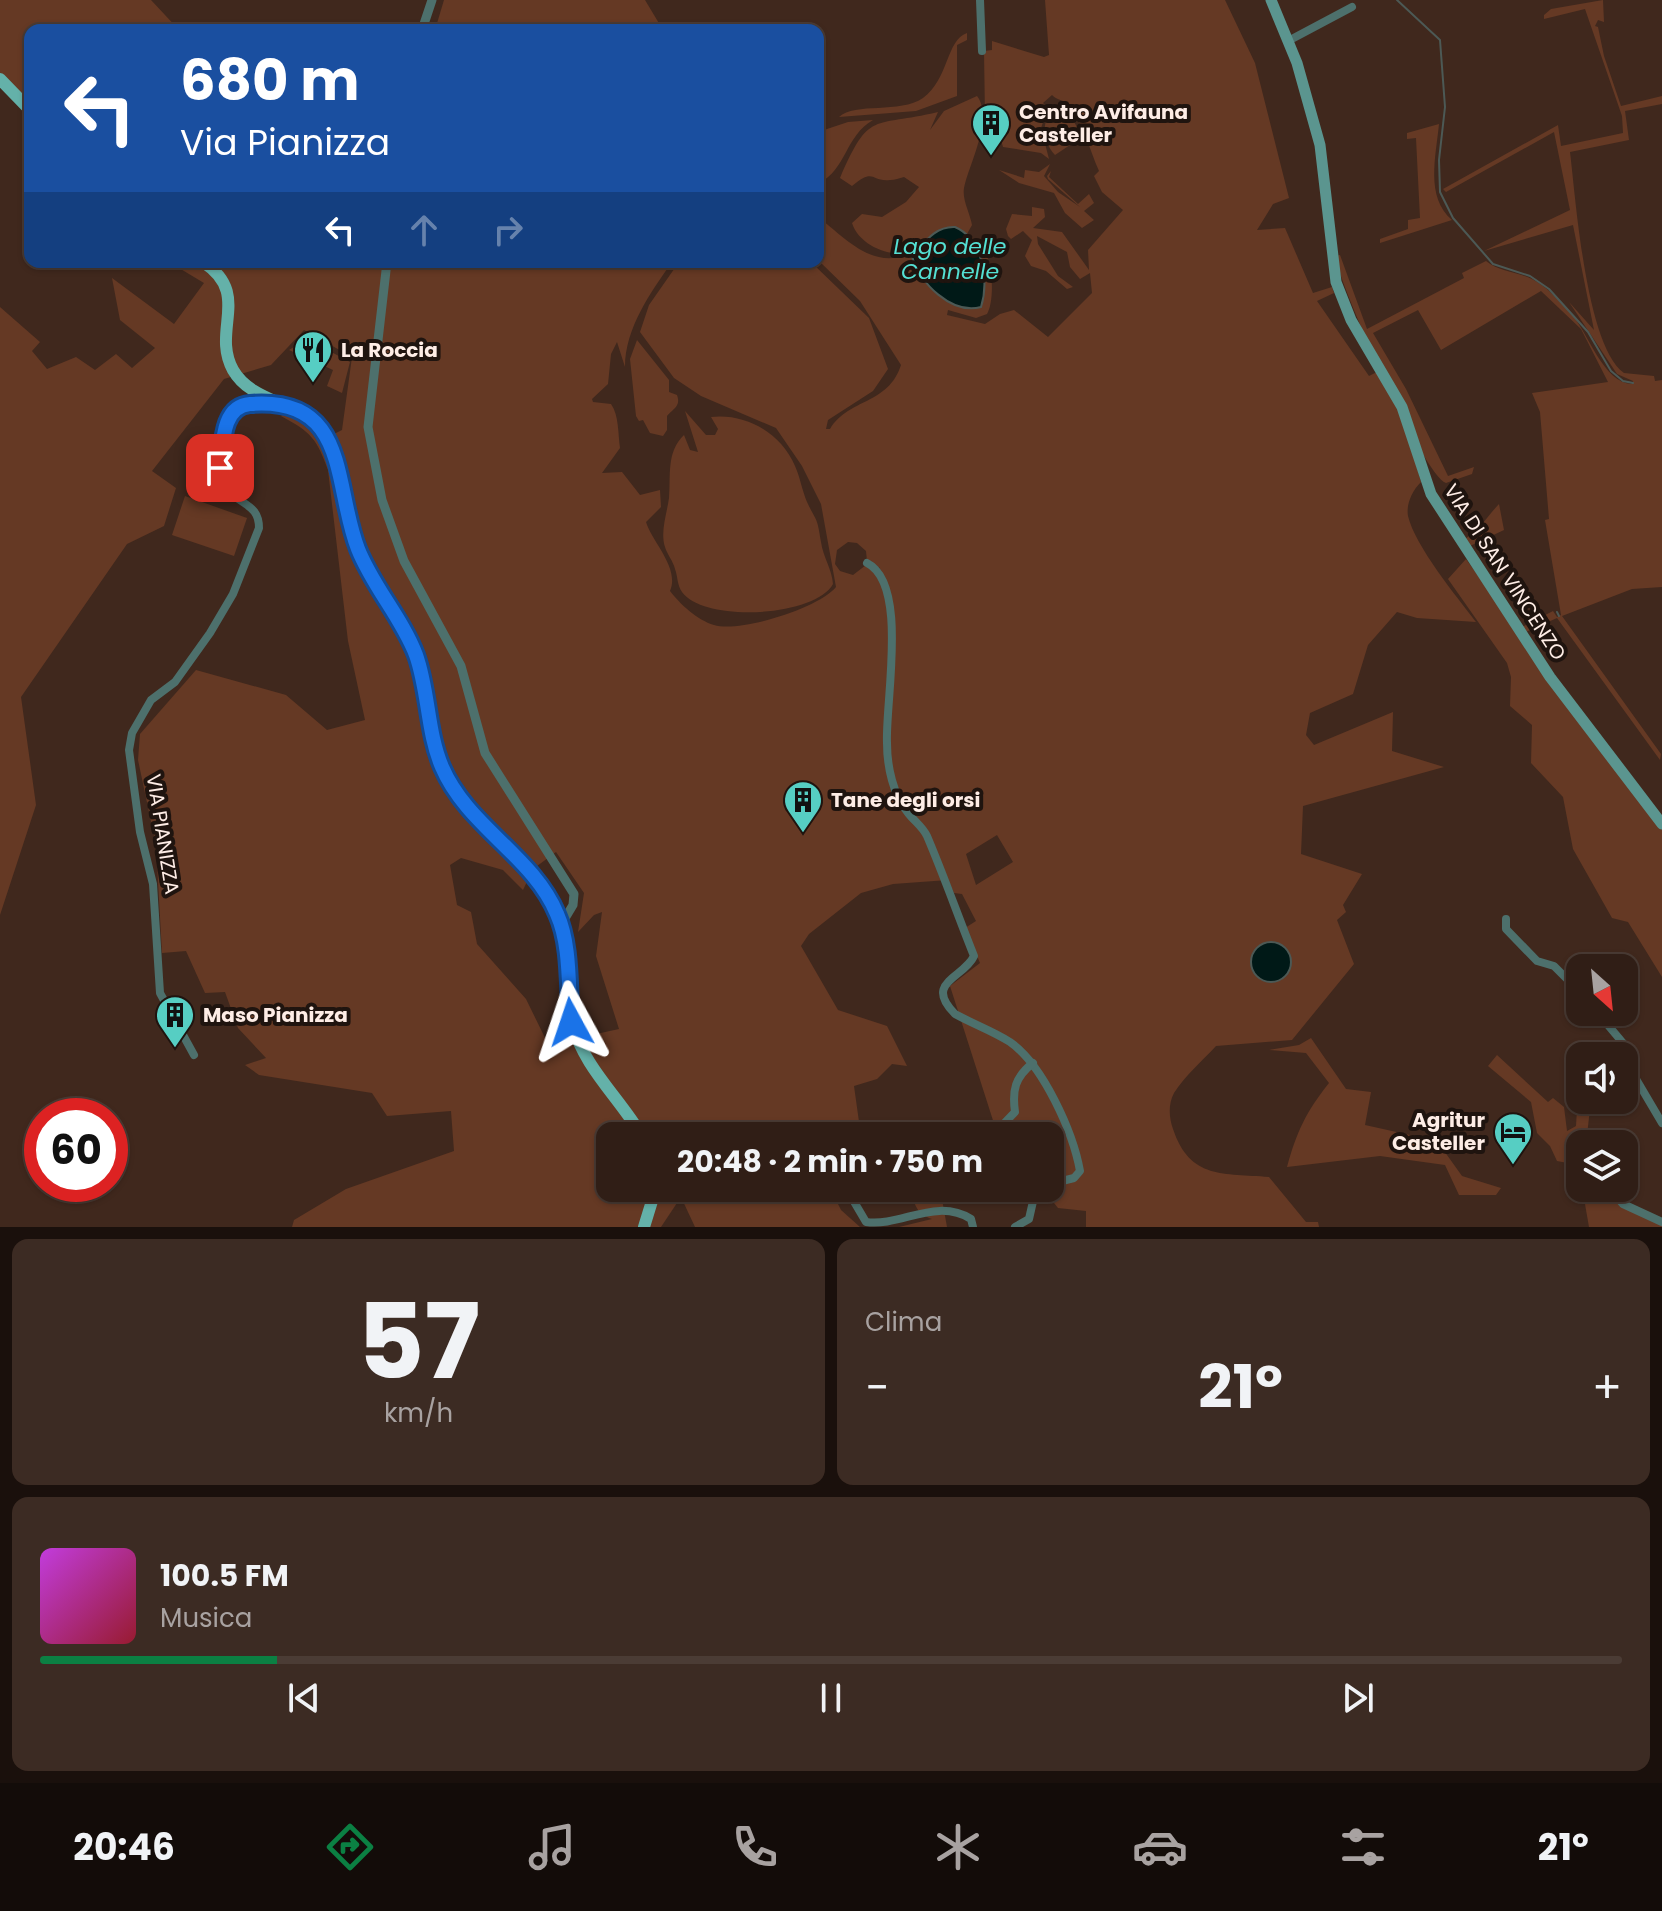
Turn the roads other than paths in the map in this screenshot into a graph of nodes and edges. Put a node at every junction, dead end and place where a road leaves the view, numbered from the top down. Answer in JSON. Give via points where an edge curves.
{"nodes":[{"id":1,"x":432,"y":0,"type":"edge"},
{"id":2,"x":980,"y":0,"type":"edge"},
{"id":3,"x":1271,"y":0,"type":"edge"},
{"id":4,"x":1352,"y":7,"type":"dead end"},
{"id":5,"x":424,"y":24,"type":"edge"},
{"id":6,"x":1288,"y":41,"type":"junction"},
{"id":7,"x":982,"y":51,"type":"dead end"},
{"id":8,"x":0,"y":79,"type":"edge"},
{"id":9,"x":24,"y":104,"type":"edge"},
{"id":10,"x":213,"y":268,"type":"edge"},
{"id":11,"x":386,"y":268,"type":"edge"},
{"id":12,"x":288,"y":406,"type":"junction"},
{"id":13,"x":867,"y":563,"type":"dead end"},
{"id":14,"x":1662,"y":824,"type":"edge"},
{"id":15,"x":1506,"y":919,"type":"dead end"},
{"id":16,"x":561,"y":925,"type":"junction"},
{"id":17,"x":1566,"y":978,"type":"edge"},
{"id":18,"x":1609,"y":1026,"type":"edge"},
{"id":19,"x":194,"y":1055,"type":"dead end"},
{"id":20,"x":1033,"y":1063,"type":"junction"},
{"id":21,"x":632,"y":1122,"type":"edge"},
{"id":22,"x":1005,"y":1122,"type":"edge"},
{"id":23,"x":1062,"y":1122,"type":"edge"},
{"id":24,"x":1662,"y":1123,"type":"edge"},
{"id":25,"x":1064,"y":1127,"type":"edge"},
{"id":26,"x":1064,"y":1180,"type":"edge"},
{"id":27,"x":652,"y":1202,"type":"edge"},
{"id":28,"x":854,"y":1202,"type":"edge"},
{"id":29,"x":1033,"y":1202,"type":"edge"},
{"id":30,"x":1621,"y":1202,"type":"edge"},
{"id":31,"x":1662,"y":1222,"type":"edge"},
{"id":32,"x":644,"y":1227,"type":"edge"},
{"id":33,"x":973,"y":1227,"type":"edge"},
{"id":34,"x":1015,"y":1227,"type":"edge"}],
"edges":[{"from":1,"to":5,"type":"street"},
{"from":2,"to":7,"type":"street"},
{"from":3,"to":6,"type":"main road","name":"VIA DI SAN VINCENZO"},
{"from":4,"to":6,"type":"street"},
{"from":6,"to":14,"type":"main road","name":"VIA DI SAN VINCENZO","via":[[1320,145],[1336,282],[1351,320],[1402,407],[1431,494],[1550,677]]},
{"from":8,"to":9,"type":"main road"},
{"from":10,"to":12,"type":"main road","via":[[230,297],[225,337],[234,373],[251,390]]},
{"from":11,"to":16,"type":"street","via":[[368,427],[382,500],[404,561],[461,666],[485,753],[574,894]]},
{"from":12,"to":16,"type":"main road","via":[[316,422],[333,446],[358,549],[416,657],[449,783],[541,886]]},
{"from":12,"to":19,"type":"street","name":"VIA PIANIZZA","via":[[254,403],[232,410],[220,468],[230,492],[259,516],[259,528],[233,594],[175,682],[151,700],[132,733],[129,750],[153,884],[160,993]]},
{"from":13,"to":20,"type":"street","via":[[879,569],[887,586],[891,774],[905,810],[922,827],[974,956],[970,965],[947,979],[943,991],[948,1007],[1013,1044]]},
{"from":15,"to":17,"type":"street","via":[[1506,929],[1537,961],[1554,966]]},
{"from":16,"to":21,"type":"main road","via":[[571,1022],[582,1051]]},
{"from":18,"to":24,"type":"street","via":[[1623,1043],[1636,1079]]},
{"from":20,"to":22,"type":"street","via":[[1014,1084],[1015,1112]]},
{"from":20,"to":23,"type":"street"},
{"from":25,"to":26,"type":"street","via":[[1080,1171]]},
{"from":27,"to":32,"type":"main road"},
{"from":28,"to":33,"type":"street","via":[[866,1222],[875,1226],[890,1226],[925,1212],[962,1214]]},
{"from":29,"to":34,"type":"street","via":[[1029,1219]]},
{"from":30,"to":31,"type":"street"}]}
